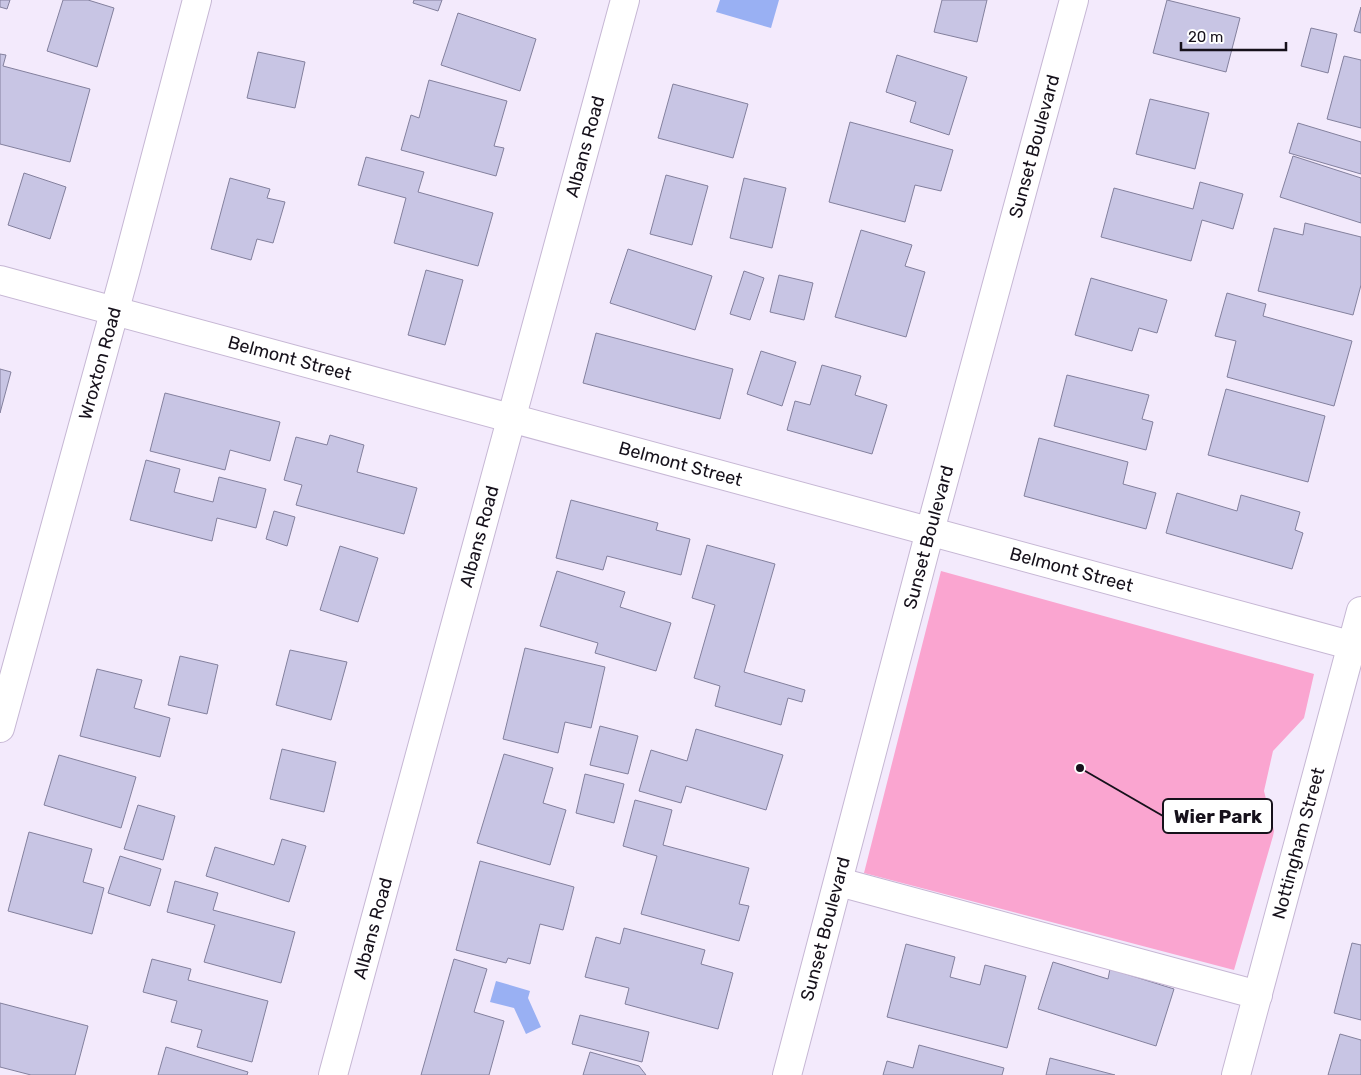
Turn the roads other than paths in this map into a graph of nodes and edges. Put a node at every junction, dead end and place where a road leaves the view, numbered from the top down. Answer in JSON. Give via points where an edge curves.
{"nodes":[{"id":1,"x":197,"y":0,"type":"edge"},
{"id":2,"x":625,"y":0,"type":"edge"},
{"id":3,"x":1074,"y":0,"type":"edge"},
{"id":4,"x":0,"y":280,"type":"edge"},
{"id":5,"x":115,"y":311,"type":"junction"},
{"id":6,"x":512,"y":418,"type":"junction"},
{"id":7,"x":930,"y":531,"type":"junction"},
{"id":8,"x":1361,"y":611,"type":"edge"},
{"id":9,"x":1356,"y":647,"type":"edge"},
{"id":10,"x":0,"y":728,"type":"edge"},
{"id":11,"x":839,"y":882,"type":"junction"},
{"id":12,"x":1258,"y":995,"type":"junction"},
{"id":13,"x":333,"y":1075,"type":"edge"},
{"id":14,"x":787,"y":1075,"type":"edge"},
{"id":15,"x":1236,"y":1075,"type":"edge"}],
"edges":[{"from":1,"to":5,"type":"street","name":"Wroxton Road"},
{"from":2,"to":6,"type":"street","name":"Albans Road"},
{"from":3,"to":7,"type":"street","name":"Sunset Boulevard"},
{"from":4,"to":5,"type":"street","name":"Belmont Street"},
{"from":5,"to":6,"type":"street","name":"Belmont Street"},
{"from":5,"to":10,"type":"street","name":"Wroxton Road"},
{"from":6,"to":7,"type":"street","name":"Belmont Street"},
{"from":6,"to":13,"type":"street","name":"Albans Road"},
{"from":7,"to":9,"type":"street","name":"Belmont Street"},
{"from":7,"to":11,"type":"street","name":"Sunset Boulevard"},
{"from":8,"to":9,"type":"street","name":"Nottingham Street"},
{"from":9,"to":12,"type":"street","name":"Nottingham Street"},
{"from":11,"to":12,"type":"street"},
{"from":11,"to":14,"type":"street","name":"Sunset Boulevard"},
{"from":12,"to":15,"type":"street","name":"Nottingham Street"}]}
